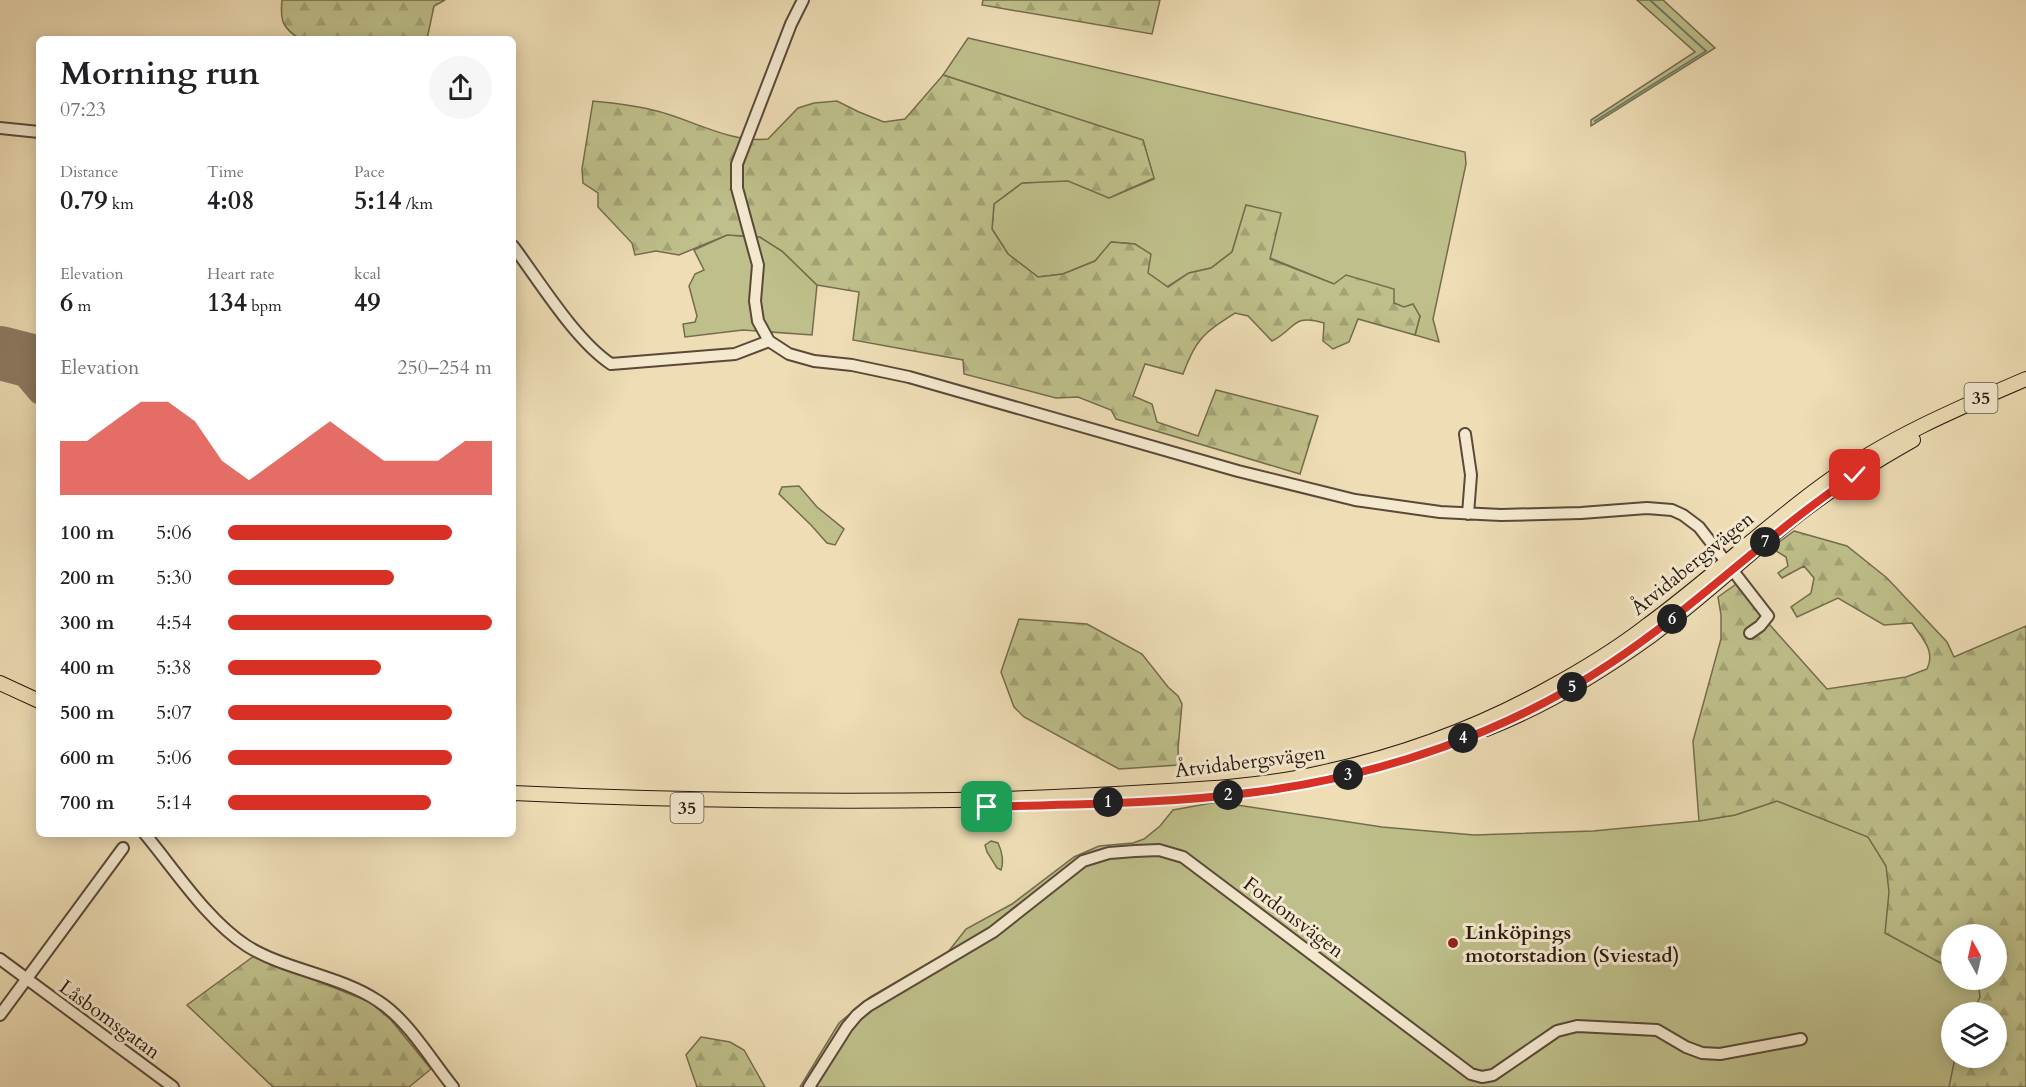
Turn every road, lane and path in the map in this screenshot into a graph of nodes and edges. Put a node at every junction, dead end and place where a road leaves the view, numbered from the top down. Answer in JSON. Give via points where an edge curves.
{"nodes":[{"id":1,"x":803,"y":0,"type":"edge"},
{"id":2,"x":0,"y":129,"type":"edge"},
{"id":3,"x":36,"y":132,"type":"edge"},
{"id":4,"x":516,"y":250,"type":"edge"},
{"id":5,"x":769,"y":341,"type":"junction"},
{"id":6,"x":2026,"y":379,"type":"edge"},
{"id":7,"x":2026,"y":388,"type":"edge"},
{"id":8,"x":1465,"y":434,"type":"dead end"},
{"id":9,"x":1468,"y":513,"type":"junction"},
{"id":10,"x":1728,"y":566,"type":"junction"},
{"id":11,"x":1750,"y":633,"type":"dead end"},
{"id":12,"x":0,"y":674,"type":"edge"},
{"id":13,"x":0,"y":683,"type":"edge"},
{"id":14,"x":36,"y":691,"type":"edge"},
{"id":15,"x":36,"y":700,"type":"edge"},
{"id":16,"x":516,"y":794,"type":"edge"},
{"id":17,"x":516,"y":801,"type":"edge"},
{"id":18,"x":147,"y":837,"type":"edge"},
{"id":19,"x":123,"y":848,"type":"dead end"},
{"id":20,"x":0,"y":959,"type":"edge"},
{"id":21,"x":27,"y":979,"type":"junction"},
{"id":22,"x":0,"y":1015,"type":"edge"},
{"id":23,"x":1801,"y":1039,"type":"dead end"},
{"id":24,"x":173,"y":1087,"type":"edge"},
{"id":25,"x":453,"y":1087,"type":"edge"},
{"id":26,"x":809,"y":1087,"type":"edge"}],
"edges":[{"from":1,"to":5,"type":"street","via":[[737,164],[737,188],[758,265],[755,310]]},
{"from":2,"to":3,"type":"street"},
{"from":4,"to":5,"type":"street","via":[[579,334],[611,364],[735,354]]},
{"from":5,"to":9,"type":"street","via":[[801,358],[909,376],[1324,494],[1383,505]]},
{"from":6,"to":10,"type":"main road","name":"Åtvidabergsvägen","number":"35","via":[[1879,448],[1826,482]]},
{"from":7,"to":10,"type":"main road","name":"Åtvidabergsvägen","number":"35","via":[[1931,430],[1865,469]]},
{"from":8,"to":9,"type":"street","via":[[1471,475]]},
{"from":9,"to":10,"type":"street","via":[[1660,508],[1683,515],[1699,527]]},
{"from":10,"to":11,"type":"street","via":[[1768,616]]},
{"from":10,"to":16,"type":"main road","name":"Åtvidabergsvägen","number":"35","via":[[1632,637],[1522,703],[1395,754],[1300,777],[1223,788],[986,799],[744,801]]},
{"from":10,"to":17,"type":"main road","name":"Åtvidabergsvägen","number":"35","via":[[1636,646],[1527,711],[1397,762],[1292,787],[1187,798],[964,808],[733,809]]},
{"from":12,"to":14,"type":"main road"},
{"from":13,"to":15,"type":"main road"},
{"from":18,"to":25,"type":"street","via":[[234,936],[261,953],[378,1001],[400,1020]]},
{"from":19,"to":21,"type":"street"},
{"from":20,"to":21,"type":"street","name":"Låsbomsgatan"},
{"from":21,"to":22,"type":"street"},
{"from":21,"to":24,"type":"street","name":"Låsbomsgatan"},
{"from":23,"to":26,"type":"street","name":"Fordonsvägen","via":[[1720,1054],[1702,1053],[1657,1030],[1577,1026],[1557,1031],[1493,1075],[1471,1074],[1183,857],[1159,850],[1135,851],[1083,861],[993,932],[868,1006],[847,1027]]}]}
